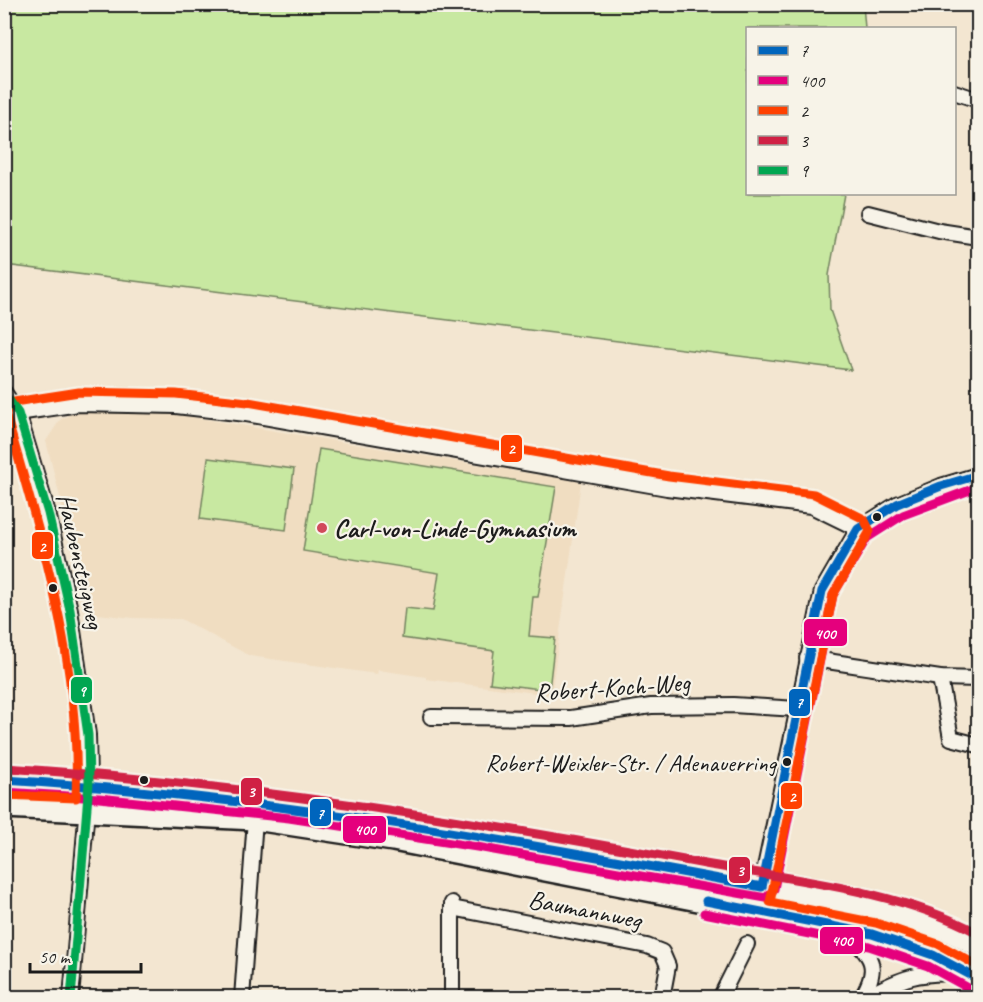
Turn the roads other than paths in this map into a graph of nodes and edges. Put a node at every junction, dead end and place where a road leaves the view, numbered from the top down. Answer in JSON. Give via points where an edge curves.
{"nodes":[{"id":1,"x":956,"y":93,"type":"edge"},
{"id":2,"x":978,"y":100,"type":"edge"},
{"id":3,"x":868,"y":213,"type":"dead end"},
{"id":4,"x":978,"y":237,"type":"edge"},
{"id":5,"x":4,"y":393,"type":"edge"},
{"id":6,"x":11,"y":414,"type":"edge"},
{"id":7,"x":978,"y":475,"type":"edge"},
{"id":8,"x":858,"y":529,"type":"junction"},
{"id":9,"x":807,"y":658,"type":"junction"},
{"id":10,"x":940,"y":678,"type":"junction"},
{"id":11,"x":978,"y":679,"type":"edge"},
{"id":12,"x":797,"y":709,"type":"junction"},
{"id":13,"x":431,"y":717,"type":"dead end"},
{"id":14,"x":978,"y":745,"type":"edge"},
{"id":15,"x":4,"y":780,"type":"edge"},
{"id":16,"x":89,"y":783,"type":"junction"},
{"id":17,"x":4,"y":807,"type":"edge"},
{"id":18,"x":87,"y":810,"type":"junction"},
{"id":19,"x":255,"y":819,"type":"junction"},
{"id":20,"x":762,"y":887,"type":"junction"},
{"id":21,"x":756,"y":911,"type":"junction"},
{"id":22,"x":841,"y":928,"type":"junction"},
{"id":23,"x":747,"y":944,"type":"dead end"},
{"id":24,"x":978,"y":946,"type":"edge"},
{"id":25,"x":974,"y":976,"type":"edge"},
{"id":26,"x":71,"y":998,"type":"edge"},
{"id":27,"x":242,"y":998,"type":"edge"},
{"id":28,"x":452,"y":998,"type":"edge"},
{"id":29,"x":662,"y":998,"type":"edge"},
{"id":30,"x":720,"y":998,"type":"edge"},
{"id":31,"x":863,"y":998,"type":"edge"}],
"edges":[{"from":1,"to":2,"type":"street"},
{"from":3,"to":4,"type":"street"},
{"from":5,"to":6,"type":"street","name":"Haubensteigweg"},
{"from":6,"to":8,"type":"street","via":[[79,404],[176,406],[246,414],[667,488],[811,506]]},
{"from":6,"to":16,"type":"street","name":"Haubensteigweg","via":[[48,513],[70,610],[88,735]]},
{"from":7,"to":8,"type":"street","via":[[897,504]]},
{"from":8,"to":9,"type":"street","via":[[822,591]]},
{"from":9,"to":10,"type":"street"},
{"from":9,"to":12,"type":"street"},
{"from":10,"to":11,"type":"street"},
{"from":10,"to":14,"type":"street","via":[[951,738]]},
{"from":12,"to":13,"type":"street","name":"Robert-Koch-Weg","via":[[662,706],[571,718]]},
{"from":12,"to":20,"type":"street"},
{"from":15,"to":16,"type":"main road"},
{"from":16,"to":18,"type":"street","name":"Haubensteigweg"},
{"from":16,"to":20,"type":"main road","via":[[255,800]]},
{"from":17,"to":18,"type":"main road"},
{"from":18,"to":19,"type":"main road"},
{"from":18,"to":26,"type":"street","name":"Haubensteigweg"},
{"from":19,"to":21,"type":"main road","via":[[393,840]]},
{"from":19,"to":27,"type":"street"},
{"from":20,"to":21,"type":"street"},
{"from":20,"to":24,"type":"main road","via":[[875,908],[946,929]]},
{"from":21,"to":22,"type":"main road"},
{"from":22,"to":25,"type":"main road","via":[[933,955]]},
{"from":22,"to":31,"type":"street","via":[[871,958],[874,969]]},
{"from":23,"to":30,"type":"street"},
{"from":25,"to":31,"type":"street","via":[[934,972],[898,979]]},
{"from":28,"to":29,"type":"street","name":"Baumannweg","via":[[452,905],[662,952],[668,966]]}]}
